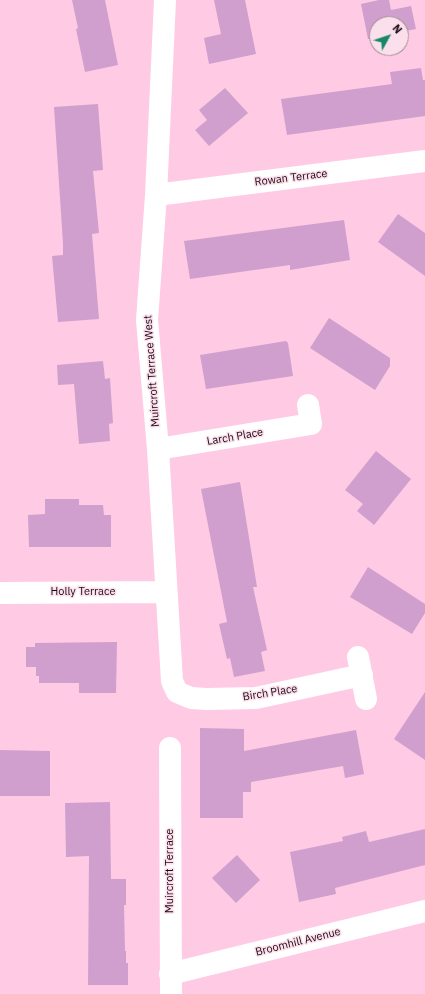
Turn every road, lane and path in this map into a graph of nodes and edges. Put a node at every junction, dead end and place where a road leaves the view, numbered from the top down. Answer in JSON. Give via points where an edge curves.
{"nodes":[{"id":1,"x":165,"y":0,"type":"edge"},
{"id":2,"x":425,"y":161,"type":"edge"},
{"id":3,"x":156,"y":194,"type":"junction"},
{"id":4,"x":311,"y":423,"type":"dead end"},
{"id":5,"x":158,"y":449,"type":"junction"},
{"id":6,"x":166,"y":592,"type":"junction"},
{"id":7,"x":0,"y":593,"type":"edge"},
{"id":8,"x":177,"y":692,"type":"joint"},
{"id":9,"x":366,"y":699,"type":"dead end"},
{"id":10,"x":170,"y":748,"type":"dead end"},
{"id":11,"x":425,"y":911,"type":"edge"},
{"id":12,"x":170,"y":984,"type":"edge"}],
"edges":[{"from":1,"to":3,"type":"street","name":"Muircroft Terrace West"},
{"from":2,"to":3,"type":"street","name":"Rowan Terrace"},
{"from":3,"to":5,"type":"street","name":"Muircroft Terrace West","via":[[146,320]]},
{"from":4,"to":5,"type":"street","name":"Larch Place"},
{"from":5,"to":6,"type":"street","name":"Muircroft Terrace West"},
{"from":6,"to":7,"type":"street","name":"Holly Terrace"},
{"from":6,"to":8,"type":"street","name":"Muircroft Terrace West","via":[[172,681]]},
{"from":8,"to":9,"type":"street","name":"Birch Place","via":[[198,699],[256,698],[360,666]]},
{"from":10,"to":12,"type":"street","name":"Muircroft Terrace"},
{"from":11,"to":12,"type":"street","name":"Broomhill Avenue"}]}
